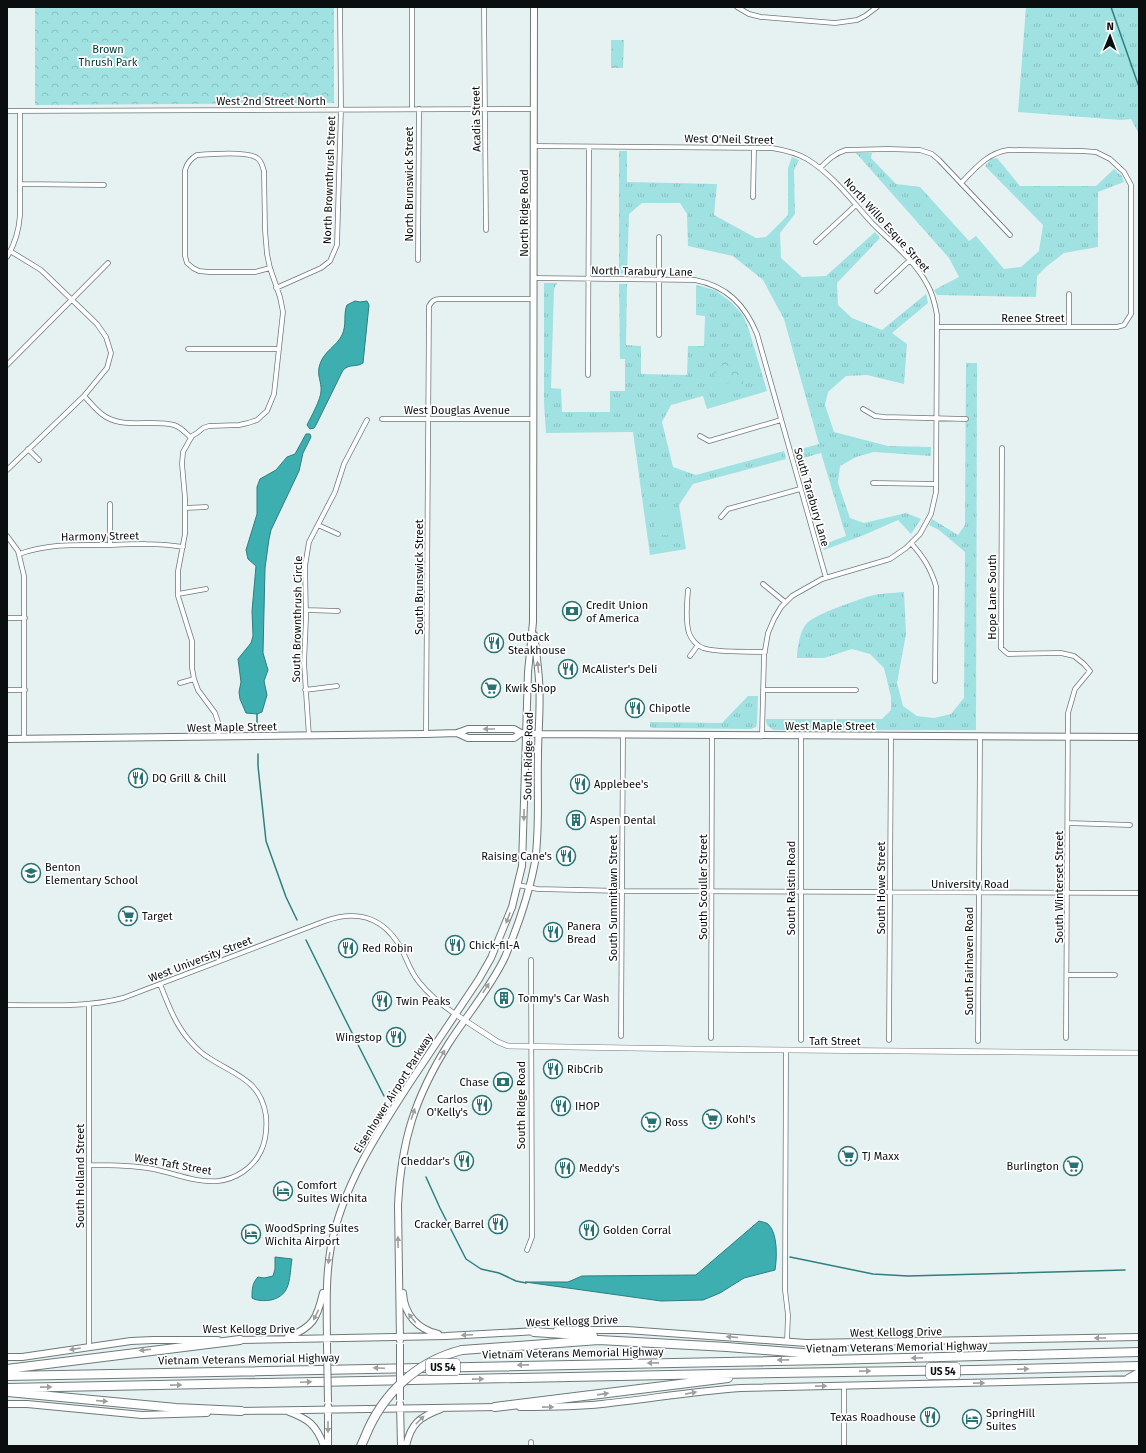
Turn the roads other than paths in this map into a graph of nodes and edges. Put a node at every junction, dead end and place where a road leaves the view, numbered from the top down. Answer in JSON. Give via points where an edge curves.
{"nodes":[{"id":1,"x":340,"y":7,"type":"edge"},
{"id":2,"x":412,"y":7,"type":"edge"},
{"id":3,"x":484,"y":7,"type":"edge"},
{"id":4,"x":534,"y":7,"type":"edge"},
{"id":5,"x":737,"y":7,"type":"edge"},
{"id":6,"x":877,"y":7,"type":"edge"},
{"id":7,"x":341,"y":109,"type":"junction"},
{"id":8,"x":412,"y":109,"type":"junction"},
{"id":9,"x":419,"y":109,"type":"junction"},
{"id":10,"x":484,"y":109,"type":"junction"},
{"id":11,"x":534,"y":109,"type":"junction"},
{"id":12,"x":7,"y":111,"type":"edge"},
{"id":13,"x":20,"y":111,"type":"junction"},
{"id":14,"x":534,"y":146,"type":"junction"},
{"id":15,"x":589,"y":147,"type":"junction"},
{"id":16,"x":754,"y":148,"type":"junction"},
{"id":17,"x":820,"y":168,"type":"junction"},
{"id":18,"x":961,"y":183,"type":"junction"},
{"id":19,"x":20,"y":184,"type":"junction"},
{"id":20,"x":104,"y":184,"type":"dead end"},
{"id":21,"x":753,"y":197,"type":"dead end"},
{"id":22,"x":856,"y":205,"type":"junction"},
{"id":23,"x":486,"y":230,"type":"dead end"},
{"id":24,"x":1010,"y":235,"type":"dead end"},
{"id":25,"x":659,"y":236,"type":"dead end"},
{"id":26,"x":816,"y":242,"type":"dead end"},
{"id":27,"x":10,"y":251,"type":"junction"},
{"id":28,"x":7,"y":257,"type":"edge"},
{"id":29,"x":418,"y":260,"type":"dead end"},
{"id":30,"x":909,"y":261,"type":"junction"},
{"id":31,"x":108,"y":263,"type":"dead end"},
{"id":32,"x":270,"y":268,"type":"junction"},
{"id":33,"x":534,"y":278,"type":"junction"},
{"id":34,"x":588,"y":279,"type":"junction"},
{"id":35,"x":659,"y":279,"type":"junction"},
{"id":36,"x":276,"y":288,"type":"junction"},
{"id":37,"x":877,"y":291,"type":"dead end"},
{"id":38,"x":1069,"y":294,"type":"dead end"},
{"id":39,"x":534,"y":298,"type":"junction"},
{"id":40,"x":72,"y":300,"type":"junction"},
{"id":41,"x":937,"y":327,"type":"junction"},
{"id":42,"x":1069,"y":327,"type":"junction"},
{"id":43,"x":659,"y":335,"type":"dead end"},
{"id":44,"x":188,"y":349,"type":"dead end"},
{"id":45,"x":279,"y":349,"type":"junction"},
{"id":46,"x":7,"y":365,"type":"edge"},
{"id":47,"x":588,"y":375,"type":"dead end"},
{"id":48,"x":84,"y":396,"type":"junction"},
{"id":49,"x":863,"y":409,"type":"dead end"},
{"id":50,"x":382,"y":419,"type":"dead end"},
{"id":51,"x":428,"y":419,"type":"junction"},
{"id":52,"x":533,"y":419,"type":"junction"},
{"id":53,"x":937,"y":419,"type":"junction"},
{"id":54,"x":966,"y":419,"type":"dead end"},
{"id":55,"x":367,"y":420,"type":"dead end"},
{"id":56,"x":781,"y":420,"type":"junction"},
{"id":57,"x":700,"y":436,"type":"dead end"},
{"id":58,"x":191,"y":438,"type":"junction"},
{"id":59,"x":1002,"y":448,"type":"dead end"},
{"id":60,"x":28,"y":449,"type":"junction"},
{"id":61,"x":39,"y":460,"type":"dead end"},
{"id":62,"x":533,"y":460,"type":"joint"},
{"id":63,"x":7,"y":470,"type":"edge"},
{"id":64,"x":873,"y":483,"type":"dead end"},
{"id":65,"x":936,"y":484,"type":"junction"},
{"id":66,"x":800,"y":489,"type":"junction"},
{"id":67,"x":110,"y":504,"type":"dead end"},
{"id":68,"x":206,"y":507,"type":"dead end"},
{"id":69,"x":185,"y":508,"type":"junction"},
{"id":70,"x":721,"y":517,"type":"dead end"},
{"id":71,"x":318,"y":525,"type":"junction"},
{"id":72,"x":338,"y":534,"type":"dead end"},
{"id":73,"x":7,"y":536,"type":"edge"},
{"id":74,"x":911,"y":543,"type":"junction"},
{"id":75,"x":110,"y":545,"type":"junction"},
{"id":76,"x":183,"y":547,"type":"junction"},
{"id":77,"x":19,"y":554,"type":"junction"},
{"id":78,"x":826,"y":578,"type":"junction"},
{"id":79,"x":762,"y":584,"type":"dead end"},
{"id":80,"x":206,"y":589,"type":"dead end"},
{"id":81,"x":688,"y":590,"type":"dead end"},
{"id":82,"x":178,"y":594,"type":"junction"},
{"id":83,"x":785,"y":602,"type":"junction"},
{"id":84,"x":306,"y":610,"type":"junction"},
{"id":85,"x":338,"y":611,"type":"dead end"},
{"id":86,"x":7,"y":618,"type":"edge"},
{"id":87,"x":25,"y":618,"type":"junction"},
{"id":88,"x":533,"y":624,"type":"junction"},
{"id":89,"x":698,"y":645,"type":"junction"},
{"id":90,"x":765,"y":652,"type":"junction"},
{"id":91,"x":690,"y":656,"type":"dead end"},
{"id":92,"x":194,"y":679,"type":"junction"},
{"id":93,"x":935,"y":681,"type":"dead end"},
{"id":94,"x":180,"y":683,"type":"dead end"},
{"id":95,"x":337,"y":686,"type":"dead end"},
{"id":96,"x":7,"y":690,"type":"edge"},
{"id":97,"x":25,"y":690,"type":"junction"},
{"id":98,"x":305,"y":690,"type":"junction"},
{"id":99,"x":763,"y":690,"type":"junction"},
{"id":100,"x":856,"y":690,"type":"dead end"},
{"id":101,"x":426,"y":734,"type":"junction"},
{"id":102,"x":523,"y":734,"type":"junction"},
{"id":103,"x":538,"y":734,"type":"junction"},
{"id":104,"x":623,"y":735,"type":"junction"},
{"id":105,"x":309,"y":736,"type":"junction"},
{"id":106,"x":712,"y":736,"type":"junction"},
{"id":107,"x":762,"y":736,"type":"junction"},
{"id":108,"x":801,"y":736,"type":"junction"},
{"id":109,"x":219,"y":737,"type":"junction"},
{"id":110,"x":891,"y":737,"type":"junction"},
{"id":111,"x":980,"y":737,"type":"junction"},
{"id":112,"x":1068,"y":737,"type":"junction"},
{"id":113,"x":1139,"y":737,"type":"edge"},
{"id":114,"x":7,"y":739,"type":"edge"},
{"id":115,"x":24,"y":739,"type":"junction"},
{"id":116,"x":1068,"y":823,"type":"junction"},
{"id":117,"x":1130,"y":825,"type":"dead end"},
{"id":118,"x":518,"y":885,"type":"junction"},
{"id":119,"x":528,"y":887,"type":"junction"},
{"id":120,"x":622,"y":891,"type":"junction"},
{"id":121,"x":712,"y":892,"type":"junction"},
{"id":122,"x":800,"y":892,"type":"junction"},
{"id":123,"x":890,"y":893,"type":"junction"},
{"id":124,"x":1139,"y":893,"type":"edge"},
{"id":125,"x":979,"y":894,"type":"junction"},
{"id":126,"x":1068,"y":894,"type":"junction"},
{"id":127,"x":531,"y":960,"type":"dead end"},
{"id":128,"x":1067,"y":975,"type":"junction"},
{"id":129,"x":1116,"y":975,"type":"dead end"},
{"id":130,"x":160,"y":984,"type":"junction"},
{"id":131,"x":89,"y":1004,"type":"junction"},
{"id":132,"x":7,"y":1005,"type":"edge"},
{"id":133,"x":456,"y":1014,"type":"junction"},
{"id":134,"x":465,"y":1020,"type":"junction"},
{"id":135,"x":621,"y":1036,"type":"dead end"},
{"id":136,"x":712,"y":1038,"type":"dead end"},
{"id":137,"x":1066,"y":1038,"type":"dead end"},
{"id":138,"x":800,"y":1040,"type":"dead end"},
{"id":139,"x":889,"y":1040,"type":"dead end"},
{"id":140,"x":978,"y":1041,"type":"dead end"},
{"id":141,"x":531,"y":1047,"type":"junction"},
{"id":142,"x":786,"y":1050,"type":"junction"},
{"id":143,"x":1139,"y":1053,"type":"edge"},
{"id":144,"x":89,"y":1165,"type":"junction"},
{"id":145,"x":527,"y":1250,"type":"dead end"},
{"id":146,"x":398,"y":1264,"type":"junction"},
{"id":147,"x":327,"y":1278,"type":"junction"},
{"id":148,"x":534,"y":1332,"type":"junction"},
{"id":149,"x":446,"y":1336,"type":"junction"},
{"id":150,"x":400,"y":1337,"type":"junction"},
{"id":151,"x":1139,"y":1338,"type":"edge"},
{"id":152,"x":283,"y":1339,"type":"junction"},
{"id":153,"x":327,"y":1339,"type":"junction"},
{"id":154,"x":240,"y":1340,"type":"junction"},
{"id":155,"x":639,"y":1341,"type":"junction"},
{"id":156,"x":787,"y":1341,"type":"junction"},
{"id":157,"x":89,"y":1347,"type":"junction"},
{"id":158,"x":1139,"y":1352,"type":"edge"},
{"id":159,"x":7,"y":1357,"type":"edge"},
{"id":160,"x":878,"y":1359,"type":"junction"},
{"id":161,"x":1139,"y":1366,"type":"edge"},
{"id":162,"x":7,"y":1368,"type":"edge"},
{"id":163,"x":1139,"y":1372,"type":"edge"},
{"id":164,"x":756,"y":1373,"type":"junction"},
{"id":165,"x":7,"y":1376,"type":"edge"},
{"id":166,"x":1139,"y":1379,"type":"edge"},
{"id":167,"x":1123,"y":1380,"type":"junction"},
{"id":168,"x":844,"y":1386,"type":"junction"},
{"id":169,"x":7,"y":1388,"type":"edge"},
{"id":170,"x":7,"y":1392,"type":"edge"},
{"id":171,"x":7,"y":1404,"type":"edge"},
{"id":172,"x":447,"y":1407,"type":"junction"},
{"id":173,"x":495,"y":1407,"type":"junction"},
{"id":174,"x":400,"y":1408,"type":"junction"},
{"id":175,"x":328,"y":1409,"type":"junction"},
{"id":176,"x":284,"y":1410,"type":"junction"},
{"id":177,"x":241,"y":1411,"type":"junction"},
{"id":178,"x":326,"y":1446,"type":"edge"},
{"id":179,"x":361,"y":1446,"type":"edge"},
{"id":180,"x":401,"y":1446,"type":"edge"},
{"id":181,"x":406,"y":1446,"type":"edge"},
{"id":182,"x":844,"y":1446,"type":"edge"}],
"edges":[{"from":1,"to":7,"type":"street","name":"North Brownthrush Street"},
{"from":2,"to":8,"type":"street"},
{"from":3,"to":10,"type":"street","name":"Acadia Street"},
{"from":4,"to":11,"type":"main road","name":"North Ridge Road"},
{"from":5,"to":6,"type":"street","via":[[761,17],[835,23],[857,20]]},
{"from":7,"to":8,"type":"street","name":"West 2nd Street North"},
{"from":7,"to":13,"type":"street","name":"West 2nd Street North"},
{"from":7,"to":36,"type":"street","name":"North Brownthrush Street","via":[[336,251],[330,261],[321,268]]},
{"from":8,"to":9,"type":"street","name":"West 2nd Street North"},
{"from":9,"to":10,"type":"street","name":"West 2nd Street North"},
{"from":9,"to":29,"type":"street","name":"North Brunswick Street"},
{"from":10,"to":11,"type":"street","name":"West 2nd Street North"},
{"from":10,"to":23,"type":"street","name":"Acadia Street"},
{"from":11,"to":14,"type":"main road","name":"North Ridge Road"},
{"from":12,"to":13,"type":"street","name":"West 2nd Street North"},
{"from":13,"to":19,"type":"street"},
{"from":14,"to":15,"type":"street","name":"West O'Neil Street"},
{"from":14,"to":33,"type":"main road","name":"North Ridge Road"},
{"from":15,"to":16,"type":"street","name":"West O'Neil Street"},
{"from":15,"to":34,"type":"street"},
{"from":16,"to":17,"type":"street","name":"West O'Neil Street","via":[[784,150],[805,158]]},
{"from":16,"to":21,"type":"street"},
{"from":17,"to":18,"type":"street","via":[[839,152],[846,150],[911,149],[932,154]]},
{"from":17,"to":22,"type":"street","name":"North Willo Esque Street"},
{"from":18,"to":24,"type":"street"},
{"from":18,"to":42,"type":"street","name":"Renee Street","via":[[986,158],[1008,150],[1089,151],[1104,155],[1124,172],[1132,192],[1132,314],[1124,325],[1117,327]]},
{"from":19,"to":20,"type":"street"},
{"from":19,"to":27,"type":"street","via":[[19,229]]},
{"from":22,"to":26,"type":"street"},
{"from":22,"to":30,"type":"street","name":"North Willo Esque Street"},
{"from":25,"to":35,"type":"street"},
{"from":27,"to":28,"type":"street"},
{"from":27,"to":40,"type":"street","via":[[41,270]]},
{"from":30,"to":37,"type":"street"},
{"from":30,"to":41,"type":"street","name":"North Willo Esque Street","via":[[927,284],[934,298]]},
{"from":31,"to":40,"type":"street"},
{"from":32,"to":32,"type":"street","via":[[254,272],[209,272],[193,268],[187,263],[185,170],[191,159],[197,155],[239,154],[256,157],[262,163],[265,230]]},
{"from":32,"to":36,"type":"street"},
{"from":33,"to":34,"type":"street","name":"North Tarabury Lane"},
{"from":33,"to":39,"type":"main road","name":"North Ridge Road"},
{"from":34,"to":35,"type":"street","name":"North Tarabury Lane"},
{"from":34,"to":47,"type":"street"},
{"from":35,"to":43,"type":"street"},
{"from":35,"to":56,"type":"street","name":"North Tarabury Lane","via":[[704,282],[723,290],[739,304],[757,334]]},
{"from":36,"to":45,"type":"street","via":[[283,312]]},
{"from":38,"to":42,"type":"street"},
{"from":39,"to":51,"type":"street","via":[[449,298],[436,299],[432,302],[429,306]]},
{"from":39,"to":52,"type":"main road","name":"North Ridge Road"},
{"from":40,"to":46,"type":"street"},
{"from":40,"to":48,"type":"street","via":[[101,329],[110,353],[107,368]]},
{"from":41,"to":42,"type":"street","name":"Renee Street"},
{"from":41,"to":53,"type":"street","name":"North Willo Esque Street"},
{"from":44,"to":45,"type":"street"},
{"from":45,"to":58,"type":"street","via":[[274,394],[266,412],[257,420],[248,423],[203,428]]},
{"from":48,"to":58,"type":"street","via":[[106,418],[116,422],[174,425]]},
{"from":48,"to":60,"type":"street"},
{"from":49,"to":53,"type":"street","via":[[876,416]]},
{"from":50,"to":51,"type":"street","name":"West Douglas Avenue"},
{"from":51,"to":52,"type":"street","name":"West Douglas Avenue"},
{"from":51,"to":101,"type":"street","name":"South Brunswick Street"},
{"from":52,"to":62,"type":"main road","name":"North Ridge Road"},
{"from":53,"to":54,"type":"street"},
{"from":53,"to":65,"type":"street","name":"North Willo Esque Street"},
{"from":55,"to":71,"type":"street","name":"South Brownthrush Circle","via":[[344,464],[335,492]]},
{"from":56,"to":57,"type":"street","via":[[709,441]]},
{"from":56,"to":66,"type":"street","name":"South Tarabury Lane"},
{"from":58,"to":69,"type":"street","via":[[183,452]]},
{"from":59,"to":112,"type":"street","name":"Hope Lane South","via":[[1001,648],[1008,654],[1061,653],[1074,656],[1090,671],[1075,689],[1068,713]]},
{"from":60,"to":61,"type":"street"},
{"from":60,"to":63,"type":"street"},
{"from":62,"to":88,"type":"main road","name":"South Ridge Road"},
{"from":64,"to":65,"type":"street"},
{"from":65,"to":74,"type":"street","name":"North Willo Esque Street","via":[[931,514],[920,534]]},
{"from":66,"to":70,"type":"street","via":[[728,509]]},
{"from":66,"to":78,"type":"street","name":"South Tarabury Lane"},
{"from":67,"to":75,"type":"street"},
{"from":68,"to":69,"type":"street"},
{"from":69,"to":76,"type":"street"},
{"from":71,"to":72,"type":"street"},
{"from":71,"to":84,"type":"street","name":"South Brownthrush Circle","via":[[309,542]]},
{"from":73,"to":77,"type":"street"},
{"from":74,"to":78,"type":"street","name":"North Willo Esque Street","via":[[890,559]]},
{"from":74,"to":93,"type":"street","via":[[923,557],[936,586]]},
{"from":75,"to":76,"type":"street","name":"Harmony Street"},
{"from":75,"to":77,"type":"street","name":"Harmony Street","via":[[54,546]]},
{"from":76,"to":82,"type":"street","via":[[178,571]]},
{"from":77,"to":87,"type":"street","via":[[24,576]]},
{"from":78,"to":83,"type":"street","name":"North Willo Esque Street","via":[[800,590]]},
{"from":79,"to":83,"type":"street"},
{"from":80,"to":82,"type":"street"},
{"from":81,"to":89,"type":"street","via":[[689,632]]},
{"from":82,"to":92,"type":"street","via":[[192,641]]},
{"from":83,"to":90,"type":"street","name":"North Willo Esque Street","via":[[768,633]]},
{"from":84,"to":85,"type":"street"},
{"from":84,"to":98,"type":"street","name":"South Brownthrush Circle"},
{"from":86,"to":87,"type":"street"},
{"from":87,"to":97,"type":"street"},
{"from":88,"to":102,"type":"main road","name":"South Ridge Road"},
{"from":103,"to":88,"type":"main road","name":"South Ridge Road","one_way":true,"via":[[539,681]]},
{"from":89,"to":90,"type":"street","via":[[715,650]]},
{"from":89,"to":91,"type":"street"},
{"from":90,"to":99,"type":"street","name":"North Willo Esque Street"},
{"from":92,"to":94,"type":"street"},
{"from":92,"to":109,"type":"street","via":[[198,690],[215,713]]},
{"from":95,"to":98,"type":"street"},
{"from":96,"to":97,"type":"street"},
{"from":97,"to":115,"type":"street"},
{"from":98,"to":105,"type":"street","name":"South Brownthrush Circle"},
{"from":99,"to":100,"type":"street"},
{"from":99,"to":107,"type":"street","name":"North Willo Esque Street"},
{"from":101,"to":102,"type":"main road","name":"West Maple Street","via":[[456,733],[468,738],[514,738]]},
{"from":101,"to":105,"type":"main road","name":"West Maple Street"},
{"from":102,"to":103,"type":"main road","name":"West Maple Street"},
{"from":102,"to":118,"type":"main road","name":"South Ridge Road","one_way":true,"via":[[523,849]]},
{"from":103,"to":104,"type":"main road","name":"West Maple Street"},
{"from":103,"to":119,"type":"main road","name":"South Ridge Road","via":[[537,832],[535,861]]},
{"from":104,"to":106,"type":"main road","name":"West Maple Street"},
{"from":104,"to":120,"type":"street","name":"South Summitlawn Street"},
{"from":105,"to":109,"type":"main road","name":"West Maple Street"},
{"from":106,"to":107,"type":"main road","name":"West Maple Street"},
{"from":106,"to":121,"type":"street","name":"South Scouller Street"},
{"from":107,"to":108,"type":"main road","name":"West Maple Street"},
{"from":108,"to":110,"type":"main road","name":"West Maple Street"},
{"from":108,"to":122,"type":"street","name":"South Ralstin Road"},
{"from":109,"to":115,"type":"main road","name":"West Maple Street"},
{"from":110,"to":111,"type":"main road","name":"West Maple Street"},
{"from":110,"to":123,"type":"street","name":"South Howe Street"},
{"from":111,"to":112,"type":"main road","name":"West Maple Street"},
{"from":111,"to":125,"type":"street","name":"South Fairhaven Road"},
{"from":112,"to":113,"type":"main road","name":"West Maple Street"},
{"from":112,"to":116,"type":"street","name":"South Winterset Street"},
{"from":114,"to":115,"type":"main road","name":"West Maple Street"},
{"from":116,"to":117,"type":"street"},
{"from":116,"to":126,"type":"street","name":"South Winterset Street"},
{"from":118,"to":119,"type":"street"},
{"from":118,"to":133,"type":"main road","name":"Eisenhower Airport Parkway","one_way":true,"via":[[512,907],[491,958]]},
{"from":119,"to":120,"type":"street"},
{"from":134,"to":119,"type":"main road","name":"Eisenhower Airport Parkway","one_way":true,"via":[[504,957],[522,911]]},
{"from":120,"to":121,"type":"street"},
{"from":120,"to":135,"type":"street","name":"South Summitlawn Street"},
{"from":121,"to":122,"type":"street"},
{"from":121,"to":136,"type":"street","name":"South Scouller Street"},
{"from":122,"to":123,"type":"street","name":"University Road"},
{"from":122,"to":138,"type":"street","name":"South Ralstin Road"},
{"from":123,"to":125,"type":"street","name":"University Road"},
{"from":123,"to":139,"type":"street","name":"South Howe Street"},
{"from":124,"to":126,"type":"street","name":"University Road"},
{"from":125,"to":126,"type":"street","name":"University Road"},
{"from":125,"to":140,"type":"street","name":"South Fairhaven Road"},
{"from":126,"to":128,"type":"street","name":"South Winterset Street"},
{"from":127,"to":141,"type":"street","name":"South Ridge Road"},
{"from":128,"to":129,"type":"street"},
{"from":128,"to":137,"type":"street","name":"South Winterset Street"},
{"from":130,"to":131,"type":"street","name":"West University Street","via":[[106,1003]]},
{"from":130,"to":133,"type":"street","name":"West University Street","via":[[335,917],[365,917],[377,922],[391,934],[418,982]]},
{"from":130,"to":144,"type":"street","name":"West Taft Street","via":[[172,1013],[188,1040],[209,1058],[242,1076],[255,1090],[265,1111],[266,1132],[262,1150],[250,1166],[233,1177],[207,1182],[133,1166]]},
{"from":131,"to":132,"type":"street","name":"West University Street"},
{"from":131,"to":144,"type":"street","name":"South Holland Street"},
{"from":133,"to":134,"type":"street"},
{"from":133,"to":147,"type":"main road","name":"Eisenhower Airport Parkway","one_way":true,"via":[[364,1155],[339,1214]]},
{"from":134,"to":141,"type":"street","via":[[503,1045]]},
{"from":146,"to":134,"type":"main road","name":"Eisenhower Airport Parkway","one_way":true,"via":[[399,1184],[412,1116],[423,1089]]},
{"from":141,"to":142,"type":"street","name":"Taft Street"},
{"from":141,"to":145,"type":"street","name":"South Ridge Road","via":[[532,1237]]},
{"from":142,"to":143,"type":"street","name":"Taft Street"},
{"from":142,"to":156,"type":"street"},
{"from":144,"to":157,"type":"street","name":"South Holland Street"},
{"from":149,"to":146,"type":"main road","one_way":true,"via":[[426,1330],[411,1318],[403,1300],[402,1278]]},
{"from":146,"to":150,"type":"main road","name":"Eisenhower Airport Parkway"},
{"from":147,"to":152,"type":"main road","one_way":true,"via":[[316,1318],[311,1325],[300,1333]]},
{"from":147,"to":153,"type":"main road","name":"Eisenhower Airport Parkway"},
{"from":148,"to":149,"type":"main road","name":"West Kellogg Drive","one_way":true},
{"from":148,"to":155,"type":"highway"},
{"from":156,"to":148,"type":"main road","name":"West Kellogg Drive","one_way":true,"via":[[627,1330]]},
{"from":149,"to":150,"type":"main road","name":"West Kellogg Drive"},
{"from":150,"to":153,"type":"main road","name":"West Kellogg Drive"},
{"from":150,"to":174,"type":"main road","name":"Eisenhower Airport Parkway","bridge":true},
{"from":151,"to":156,"type":"main road","name":"West Kellogg Drive","one_way":true,"via":[[806,1343]]},
{"from":152,"to":153,"type":"main road","name":"West Kellogg Drive"},
{"from":152,"to":154,"type":"main road","name":"West Kellogg Drive"},
{"from":153,"to":175,"type":"main road","name":"Eisenhower Airport Parkway","bridge":true},
{"from":154,"to":157,"type":"main road","name":"West Kellogg Drive","via":[[153,1340]]},
{"from":154,"to":162,"type":"highway","one_way":true},
{"from":155,"to":160,"type":"highway"},
{"from":155,"to":179,"type":"highway","bridge":true,"via":[[600,1340],[462,1350],[447,1354],[404,1379],[370,1425]]},
{"from":157,"to":159,"type":"main road","name":"West Kellogg Drive","one_way":true},
{"from":158,"to":160,"type":"highway","name":"Vietnam Veterans Memorial Highway","number":"US 54","one_way":true},
{"from":160,"to":165,"type":"highway","name":"Vietnam Veterans Memorial Highway","number":"US 54","one_way":true},
{"from":164,"to":161,"type":"highway","number":"US 54","one_way":true},
{"from":163,"to":167,"type":"main road"},
{"from":169,"to":164,"type":"highway","number":"US 54","one_way":true},
{"from":173,"to":164,"type":"highway","one_way":true},
{"from":166,"to":167,"type":"main road"},
{"from":168,"to":167,"type":"main road","one_way":true},
{"from":173,"to":168,"type":"main road","one_way":true,"via":[[575,1406],[702,1390]]},
{"from":168,"to":182,"type":"street"},
{"from":170,"to":177,"type":"highway","one_way":true,"via":[[176,1408]]},
{"from":171,"to":177,"type":"main road","via":[[142,1415]]},
{"from":172,"to":173,"type":"main road"},
{"from":172,"to":174,"type":"main road"},
{"from":181,"to":172,"type":"main road","one_way":true,"via":[[411,1430],[417,1422],[425,1415]]},
{"from":174,"to":175,"type":"main road"},
{"from":174,"to":180,"type":"main road","name":"Eisenhower Airport Parkway"},
{"from":175,"to":176,"type":"main road"},
{"from":175,"to":178,"type":"main road","name":"Eisenhower Airport Parkway","one_way":true},
{"from":176,"to":177,"type":"main road"},
{"from":176,"to":178,"type":"main road","via":[[308,1420]]}]}
